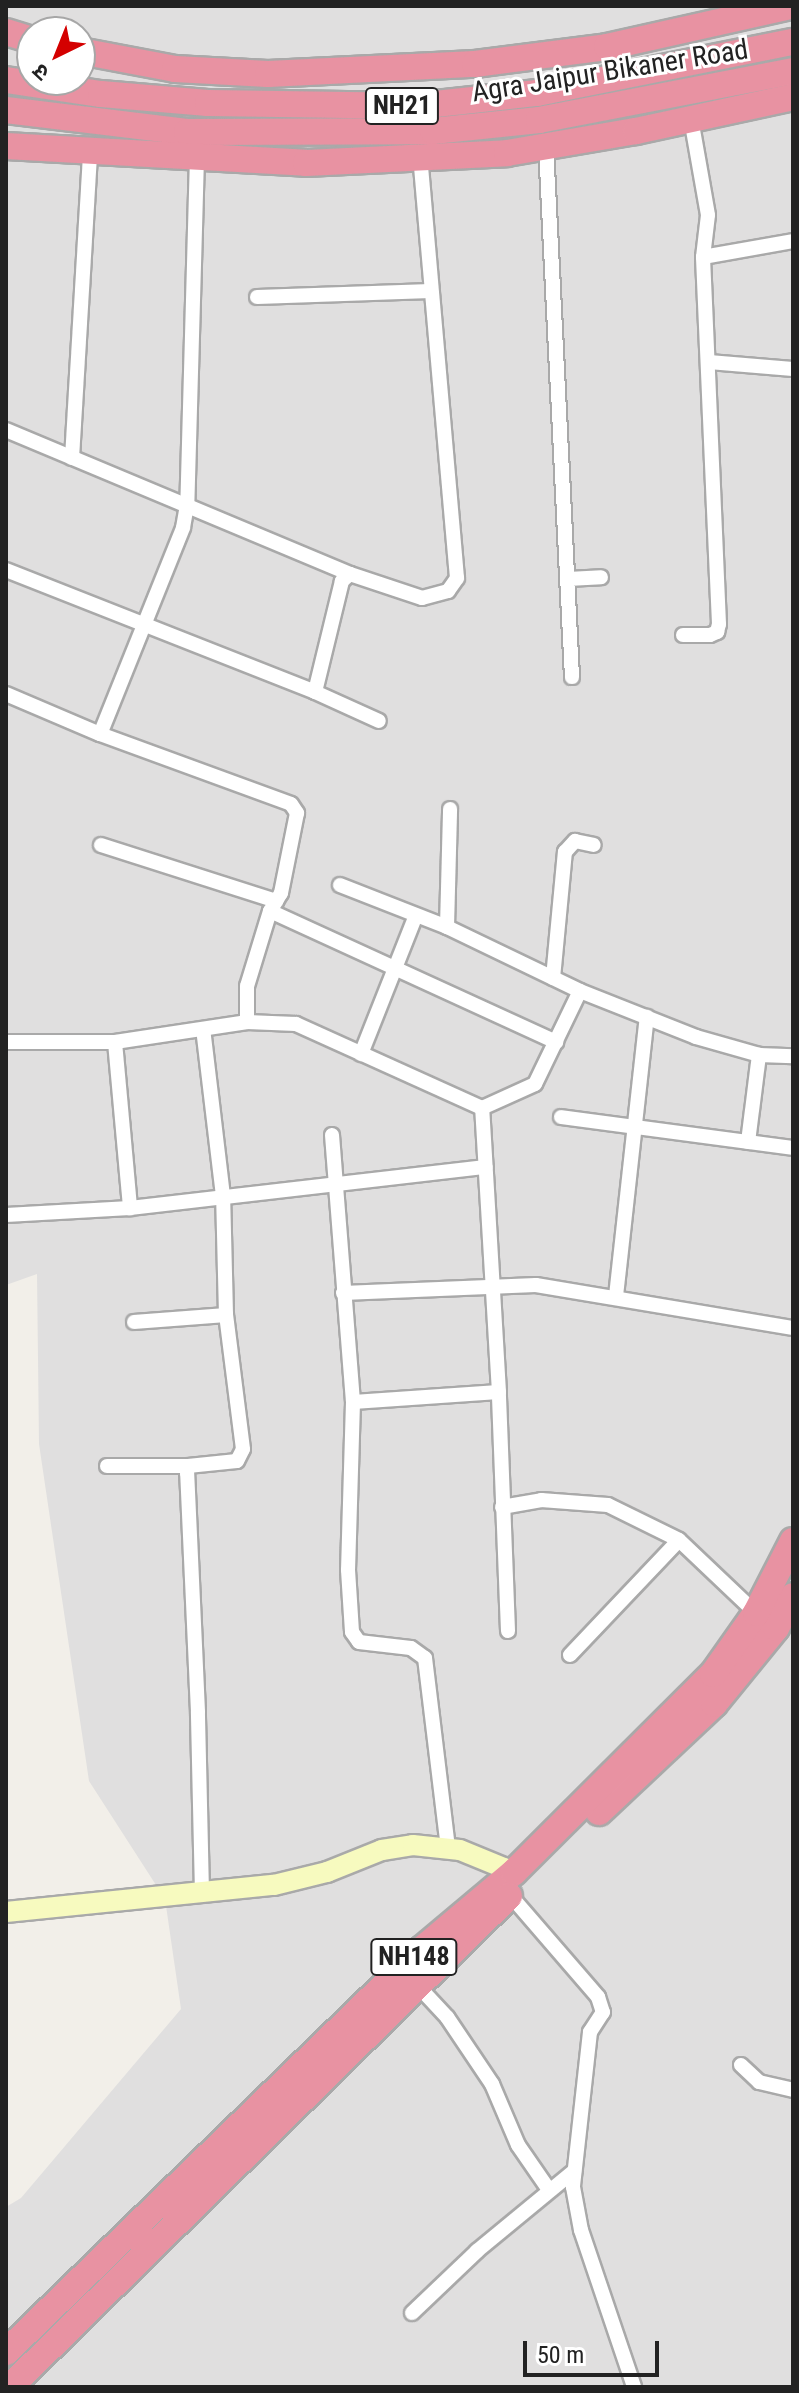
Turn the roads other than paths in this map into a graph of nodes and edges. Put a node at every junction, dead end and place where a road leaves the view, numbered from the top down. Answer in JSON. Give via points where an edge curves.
{"nodes":[{"id":1,"x":775,"y":8,"type":"edge"},
{"id":2,"x":793,"y":42,"type":"edge"},
{"id":3,"x":96,"y":54,"type":"edge"},
{"id":4,"x":793,"y":71,"type":"edge"},
{"id":5,"x":6,"y":80,"type":"edge"},
{"id":6,"x":793,"y":97,"type":"edge"},
{"id":7,"x":6,"y":110,"type":"edge"},
{"id":8,"x":691,"y":119,"type":"junction"},
{"id":9,"x":6,"y":146,"type":"edge"},
{"id":10,"x":546,"y":146,"type":"junction"},
{"id":11,"x":90,"y":152,"type":"junction"},
{"id":12,"x":197,"y":157,"type":"junction"},
{"id":13,"x":420,"y":157,"type":"junction"},
{"id":14,"x":793,"y":241,"type":"edge"},
{"id":15,"x":703,"y":257,"type":"junction"},
{"id":16,"x":431,"y":291,"type":"junction"},
{"id":17,"x":257,"y":297,"type":"dead end"},
{"id":18,"x":709,"y":362,"type":"junction"},
{"id":19,"x":793,"y":369,"type":"edge"},
{"id":20,"x":6,"y":430,"type":"edge"},
{"id":21,"x":72,"y":458,"type":"junction"},
{"id":22,"x":187,"y":505,"type":"junction"},
{"id":23,"x":6,"y":570,"type":"edge"},
{"id":24,"x":350,"y":574,"type":"junction"},
{"id":25,"x":601,"y":577,"type":"dead end"},
{"id":26,"x":568,"y":579,"type":"junction"},
{"id":27,"x":142,"y":624,"type":"junction"},
{"id":28,"x":683,"y":635,"type":"dead end"},
{"id":29,"x":572,"y":677,"type":"dead end"},
{"id":30,"x":315,"y":692,"type":"junction"},
{"id":31,"x":6,"y":694,"type":"edge"},
{"id":32,"x":379,"y":721,"type":"dead end"},
{"id":33,"x":100,"y":734,"type":"junction"},
{"id":34,"x":450,"y":809,"type":"dead end"},
{"id":35,"x":101,"y":845,"type":"dead end"},
{"id":36,"x":594,"y":845,"type":"dead end"},
{"id":37,"x":340,"y":885,"type":"dead end"},
{"id":38,"x":273,"y":906,"type":"junction"},
{"id":39,"x":416,"y":915,"type":"junction"},
{"id":40,"x":447,"y":927,"type":"junction"},
{"id":41,"x":395,"y":967,"type":"junction"},
{"id":42,"x":553,"y":978,"type":"junction"},
{"id":43,"x":580,"y":991,"type":"junction"},
{"id":44,"x":647,"y":1017,"type":"junction"},
{"id":45,"x":247,"y":1022,"type":"junction"},
{"id":46,"x":203,"y":1029,"type":"junction"},
{"id":47,"x":6,"y":1042,"type":"edge"},
{"id":48,"x":115,"y":1042,"type":"junction"},
{"id":49,"x":556,"y":1042,"type":"junction"},
{"id":50,"x":361,"y":1054,"type":"junction"},
{"id":51,"x":759,"y":1055,"type":"junction"},
{"id":52,"x":793,"y":1056,"type":"edge"},
{"id":53,"x":482,"y":1108,"type":"junction"},
{"id":54,"x":561,"y":1117,"type":"dead end"},
{"id":55,"x":632,"y":1128,"type":"junction"},
{"id":56,"x":332,"y":1135,"type":"dead end"},
{"id":57,"x":748,"y":1142,"type":"junction"},
{"id":58,"x":793,"y":1148,"type":"edge"},
{"id":59,"x":486,"y":1167,"type":"junction"},
{"id":60,"x":335,"y":1184,"type":"junction"},
{"id":61,"x":223,"y":1196,"type":"junction"},
{"id":62,"x":130,"y":1208,"type":"junction"},
{"id":63,"x":6,"y":1215,"type":"edge"},
{"id":64,"x":494,"y":1285,"type":"junction"},
{"id":65,"x":343,"y":1293,"type":"junction"},
{"id":66,"x":616,"y":1296,"type":"junction"},
{"id":67,"x":226,"y":1315,"type":"junction"},
{"id":68,"x":134,"y":1322,"type":"dead end"},
{"id":69,"x":793,"y":1328,"type":"edge"},
{"id":70,"x":499,"y":1392,"type":"junction"},
{"id":71,"x":353,"y":1402,"type":"junction"},
{"id":72,"x":107,"y":1466,"type":"dead end"},
{"id":73,"x":188,"y":1466,"type":"junction"},
{"id":74,"x":502,"y":1507,"type":"junction"},
{"id":75,"x":679,"y":1540,"type":"junction"},
{"id":76,"x":793,"y":1541,"type":"edge"},
{"id":77,"x":793,"y":1596,"type":"edge"},
{"id":78,"x":756,"y":1613,"type":"junction"},
{"id":79,"x":508,"y":1631,"type":"dead end"},
{"id":80,"x":570,"y":1655,"type":"dead end"},
{"id":81,"x":448,"y":1849,"type":"junction"},
{"id":82,"x":512,"y":1884,"type":"junction"},
{"id":83,"x":202,"y":1893,"type":"junction"},
{"id":84,"x":6,"y":1912,"type":"edge"},
{"id":85,"x":419,"y":1987,"type":"junction"},
{"id":86,"x":741,"y":2065,"type":"dead end"},
{"id":87,"x":793,"y":2090,"type":"edge"},
{"id":88,"x":574,"y":2171,"type":"junction"},
{"id":89,"x":549,"y":2190,"type":"junction"},
{"id":90,"x":412,"y":2313,"type":"dead end"},
{"id":91,"x":6,"y":2352,"type":"edge"},
{"id":92,"x":10,"y":2387,"type":"edge"},
{"id":93,"x":634,"y":2387,"type":"edge"}],
"edges":[{"from":1,"to":3,"type":"highway","via":[[607,47],[475,64],[268,74],[175,69]]},
{"from":2,"to":5,"type":"highway","name":"Agra Jaipur Bikaner Road","number":"NH21","via":[[537,93],[417,106],[208,103]]},
{"from":4,"to":7,"type":"highway","name":"Agra Jaipur Bikaner Road","number":"NH21","via":[[539,120],[433,131],[187,132]]},
{"from":6,"to":8,"type":"highway"},
{"from":8,"to":10,"type":"highway"},
{"from":8,"to":15,"type":"street","via":[[708,215]]},
{"from":9,"to":11,"type":"highway"},
{"from":10,"to":13,"type":"highway"},
{"from":10,"to":26,"type":"street"},
{"from":11,"to":12,"type":"highway"},
{"from":11,"to":21,"type":"street"},
{"from":12,"to":13,"type":"highway","via":[[306,163]]},
{"from":12,"to":22,"type":"street"},
{"from":13,"to":16,"type":"street"},
{"from":14,"to":15,"type":"street"},
{"from":15,"to":18,"type":"street"},
{"from":16,"to":17,"type":"street"},
{"from":16,"to":24,"type":"street","via":[[457,578],[448,591],[422,598]]},
{"from":18,"to":19,"type":"street"},
{"from":18,"to":28,"type":"street","via":[[719,624],[710,635]]},
{"from":20,"to":21,"type":"street"},
{"from":21,"to":22,"type":"street"},
{"from":22,"to":24,"type":"street"},
{"from":22,"to":27,"type":"street","via":[[183,528]]},
{"from":23,"to":27,"type":"street"},
{"from":24,"to":30,"type":"street","via":[[342,581]]},
{"from":25,"to":26,"type":"street"},
{"from":26,"to":29,"type":"street"},
{"from":27,"to":30,"type":"street"},
{"from":27,"to":33,"type":"street"},
{"from":30,"to":32,"type":"street"},
{"from":31,"to":33,"type":"street"},
{"from":33,"to":38,"type":"street","via":[[291,804],[297,813],[281,893]]},
{"from":34,"to":40,"type":"street"},
{"from":35,"to":38,"type":"street"},
{"from":36,"to":42,"type":"street","via":[[575,841],[565,852]]},
{"from":37,"to":39,"type":"street"},
{"from":38,"to":41,"type":"street"},
{"from":38,"to":45,"type":"street","via":[[247,986]]},
{"from":39,"to":40,"type":"street"},
{"from":39,"to":41,"type":"street"},
{"from":40,"to":42,"type":"street"},
{"from":41,"to":49,"type":"street"},
{"from":41,"to":50,"type":"street"},
{"from":42,"to":43,"type":"street"},
{"from":43,"to":44,"type":"street"},
{"from":43,"to":49,"type":"street"},
{"from":44,"to":51,"type":"street"},
{"from":44,"to":55,"type":"street"},
{"from":45,"to":46,"type":"street"},
{"from":45,"to":50,"type":"street","via":[[296,1024]]},
{"from":46,"to":48,"type":"street"},
{"from":46,"to":61,"type":"street"},
{"from":47,"to":48,"type":"street"},
{"from":48,"to":62,"type":"street"},
{"from":49,"to":53,"type":"street","via":[[535,1084]]},
{"from":50,"to":53,"type":"street"},
{"from":51,"to":52,"type":"street"},
{"from":51,"to":57,"type":"street"},
{"from":53,"to":59,"type":"street"},
{"from":54,"to":55,"type":"street"},
{"from":55,"to":57,"type":"street"},
{"from":55,"to":66,"type":"street"},
{"from":56,"to":60,"type":"street"},
{"from":57,"to":58,"type":"street"},
{"from":59,"to":60,"type":"street"},
{"from":59,"to":64,"type":"street"},
{"from":60,"to":61,"type":"street"},
{"from":60,"to":65,"type":"street"},
{"from":61,"to":62,"type":"street"},
{"from":61,"to":67,"type":"street"},
{"from":62,"to":63,"type":"street"},
{"from":64,"to":65,"type":"street"},
{"from":64,"to":66,"type":"street"},
{"from":64,"to":70,"type":"street"},
{"from":65,"to":71,"type":"street"},
{"from":66,"to":69,"type":"street"},
{"from":67,"to":68,"type":"street"},
{"from":67,"to":73,"type":"street","via":[[243,1449],[237,1461]]},
{"from":70,"to":71,"type":"street"},
{"from":70,"to":74,"type":"street"},
{"from":71,"to":81,"type":"street","via":[[348,1570],[352,1632],[359,1642],[411,1648],[425,1658]]},
{"from":72,"to":73,"type":"street"},
{"from":73,"to":83,"type":"street"},
{"from":74,"to":75,"type":"street","via":[[541,1500],[608,1505]]},
{"from":74,"to":79,"type":"street"},
{"from":75,"to":78,"type":"street"},
{"from":75,"to":80,"type":"street"},
{"from":76,"to":78,"type":"highway","number":"NH148"},
{"from":77,"to":82,"type":"highway","number":"NH148","via":[[776,1628],[714,1704]]},
{"from":78,"to":82,"type":"highway","number":"NH148","via":[[713,1674]]},
{"from":81,"to":82,"type":"street","via":[[486,1859]]},
{"from":81,"to":83,"type":"street","via":[[413,1845],[382,1850],[274,1885]]},
{"from":82,"to":85,"type":"highway","number":"NH148"},
{"from":82,"to":88,"type":"street","via":[[598,1997],[603,2012],[590,2032]]},
{"from":82,"to":91,"type":"highway","number":"NH148","via":[[421,1950]]},
{"from":83,"to":84,"type":"street"},
{"from":85,"to":89,"type":"street","via":[[447,2017],[492,2084],[518,2145]]},
{"from":85,"to":92,"type":"highway","number":"NH148"},
{"from":86,"to":87,"type":"street","via":[[759,2082]]},
{"from":88,"to":89,"type":"street"},
{"from":88,"to":93,"type":"street","via":[[581,2230]]},
{"from":89,"to":90,"type":"street"}]}
